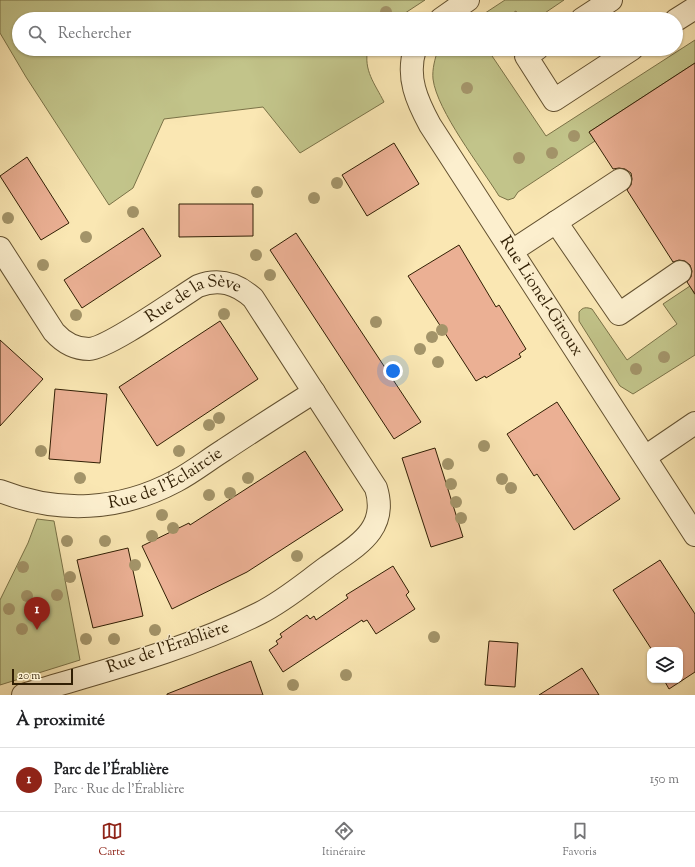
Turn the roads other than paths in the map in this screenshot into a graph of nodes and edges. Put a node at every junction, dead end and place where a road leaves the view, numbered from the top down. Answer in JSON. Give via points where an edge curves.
{"nodes":[{"id":1,"x":468,"y":0,"type":"edge"},
{"id":2,"x":611,"y":0,"type":"edge"},
{"id":3,"x":695,"y":8,"type":"edge"},
{"id":4,"x":451,"y":12,"type":"edge"},
{"id":5,"x":593,"y":12,"type":"edge"},
{"id":6,"x":683,"y":16,"type":"edge"},
{"id":7,"x":413,"y":56,"type":"edge"},
{"id":8,"x":526,"y":56,"type":"edge"},
{"id":9,"x":621,"y":56,"type":"edge"},
{"id":10,"x":620,"y":180,"type":"dead end"},
{"id":11,"x":556,"y":222,"type":"junction"},
{"id":12,"x":0,"y":248,"type":"edge"},
{"id":13,"x":512,"y":252,"type":"junction"},
{"id":14,"x":680,"y":272,"type":"dead end"},
{"id":15,"x":314,"y":392,"type":"junction"},
{"id":16,"x":692,"y":432,"type":"edge"},
{"id":17,"x":645,"y":457,"type":"junction"},
{"id":18,"x":0,"y":491,"type":"edge"},
{"id":19,"x":377,"y":522,"type":"joint"},
{"id":20,"x":695,"y":535,"type":"edge"},
{"id":21,"x":23,"y":695,"type":"edge"}],
"edges":[{"from":1,"to":4,"type":"street"},
{"from":2,"to":5,"type":"street"},
{"from":3,"to":6,"type":"street"},
{"from":7,"to":13,"type":"street","name":"Rue Lionel-Giroux","via":[[412,78],[423,112]]},
{"from":8,"to":9,"type":"street","via":[[554,100]]},
{"from":10,"to":11,"type":"street"},
{"from":11,"to":13,"type":"street"},
{"from":11,"to":14,"type":"street","via":[[619,314]]},
{"from":12,"to":15,"type":"street","name":"Rue de la Sève","via":[[54,332],[62,340],[80,348],[90,349],[108,343],[198,286],[216,281],[235,285],[253,298]]},
{"from":13,"to":17,"type":"street","name":"Rue Lionel-Giroux"},
{"from":15,"to":18,"type":"street","name":"Rue de l'Éclaircie","via":[[177,480],[142,496],[90,507],[68,507],[34,503]]},
{"from":15,"to":19,"type":"street","name":"Rue de la Sève","via":[[376,488],[380,510]]},
{"from":16,"to":17,"type":"street"},
{"from":17,"to":20,"type":"street","name":"Rue Lionel-Giroux"},
{"from":19,"to":21,"type":"street","name":"Rue de l'Érablière","via":[[366,539],[275,605],[260,613],[197,642]]}]}
